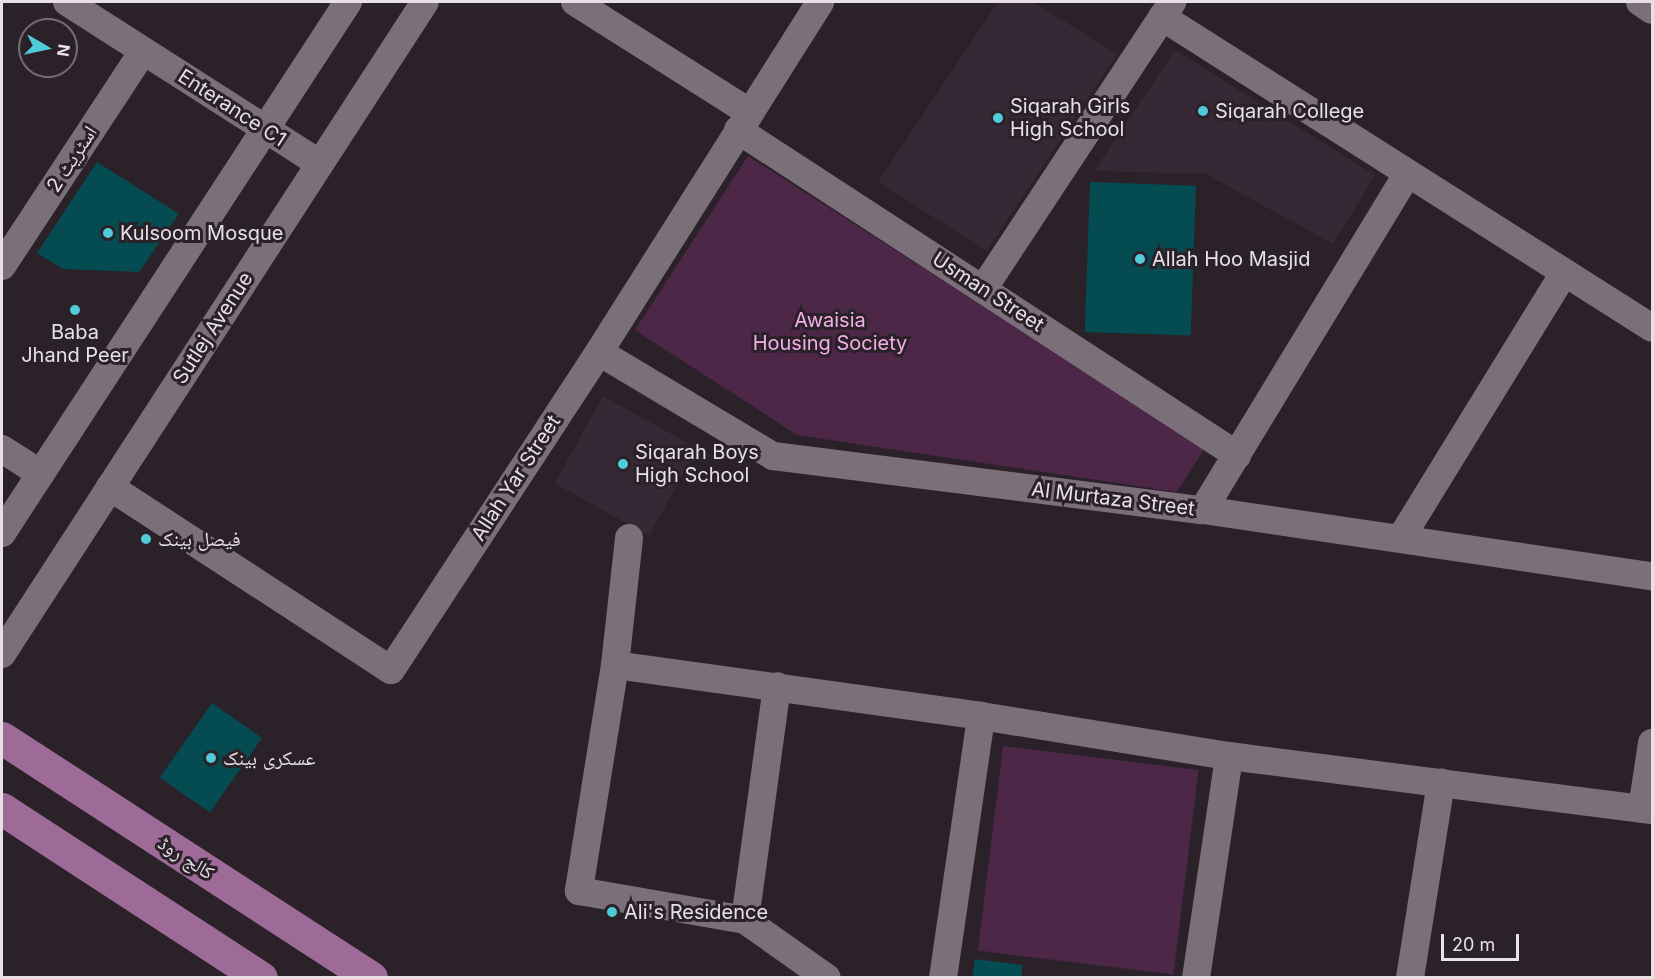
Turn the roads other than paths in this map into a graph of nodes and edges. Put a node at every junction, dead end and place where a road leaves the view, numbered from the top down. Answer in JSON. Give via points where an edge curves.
{"nodes":[{"id":1,"x":67,"y":2,"type":"edge"},
{"id":2,"x":348,"y":2,"type":"edge"},
{"id":3,"x":425,"y":2,"type":"edge"},
{"id":4,"x":575,"y":2,"type":"edge"},
{"id":5,"x":820,"y":2,"type":"edge"},
{"id":6,"x":1640,"y":2,"type":"edge"},
{"id":7,"x":1167,"y":9,"type":"edge"},
{"id":8,"x":1653,"y":10,"type":"edge"},
{"id":9,"x":143,"y":51,"type":"junction"},
{"id":10,"x":744,"y":121,"type":"junction"},
{"id":11,"x":265,"y":129,"type":"junction"},
{"id":12,"x":320,"y":164,"type":"junction"},
{"id":13,"x":1408,"y":173,"type":"junction"},
{"id":14,"x":2,"y":266,"type":"edge"},
{"id":15,"x":1564,"y":273,"type":"junction"},
{"id":16,"x":983,"y":289,"type":"junction"},
{"id":17,"x":1653,"y":328,"type":"edge"},
{"id":18,"x":599,"y":351,"type":"junction"},
{"id":19,"x":2,"y":449,"type":"edge"},
{"id":20,"x":1237,"y":455,"type":"junction"},
{"id":21,"x":41,"y":474,"type":"junction"},
{"id":22,"x":110,"y":487,"type":"junction"},
{"id":23,"x":1203,"y":510,"type":"junction"},
{"id":24,"x":2,"y":533,"type":"edge"},
{"id":25,"x":629,"y":538,"type":"dead end"},
{"id":26,"x":1401,"y":538,"type":"junction"},
{"id":27,"x":1653,"y":576,"type":"edge"},
{"id":28,"x":2,"y":654,"type":"edge"},
{"id":29,"x":615,"y":665,"type":"junction"},
{"id":30,"x":777,"y":686,"type":"junction"},
{"id":31,"x":981,"y":716,"type":"junction"},
{"id":32,"x":2,"y":738,"type":"edge"},
{"id":33,"x":1653,"y":743,"type":"edge"},
{"id":34,"x":1229,"y":756,"type":"junction"},
{"id":35,"x":1441,"y":782,"type":"junction"},
{"id":36,"x":2,"y":809,"type":"edge"},
{"id":37,"x":1647,"y":810,"type":"edge"},
{"id":38,"x":745,"y":920,"type":"junction"},
{"id":39,"x":261,"y":978,"type":"edge"},
{"id":40,"x":371,"y":978,"type":"edge"},
{"id":41,"x":827,"y":978,"type":"edge"},
{"id":42,"x":944,"y":978,"type":"edge"},
{"id":43,"x":1196,"y":978,"type":"edge"},
{"id":44,"x":1410,"y":978,"type":"edge"}],
"edges":[{"from":1,"to":9,"type":"street","name":"Enterance C1"},
{"from":2,"to":11,"type":"street"},
{"from":3,"to":12,"type":"street","name":"Sutlej Avenue"},
{"from":4,"to":10,"type":"street","name":"Usman Street"},
{"from":5,"to":10,"type":"street","name":"Allah Yar Street"},
{"from":6,"to":8,"type":"street"},
{"from":7,"to":13,"type":"street"},
{"from":7,"to":16,"type":"street"},
{"from":9,"to":11,"type":"street","name":"Enterance C1"},
{"from":9,"to":14,"type":"street","name":"اسٹریٹ 2"},
{"from":10,"to":16,"type":"street","name":"Usman Street"},
{"from":10,"to":18,"type":"street","name":"Allah Yar Street"},
{"from":11,"to":12,"type":"street","name":"Enterance C1"},
{"from":11,"to":21,"type":"street"},
{"from":12,"to":22,"type":"street","name":"Sutlej Avenue"},
{"from":13,"to":15,"type":"street"},
{"from":13,"to":20,"type":"street"},
{"from":15,"to":17,"type":"street"},
{"from":15,"to":26,"type":"street"},
{"from":16,"to":20,"type":"street","name":"Usman Street"},
{"from":18,"to":22,"type":"street","name":"Allah Yar Street","via":[[390,670]]},
{"from":18,"to":23,"type":"street","name":"Al Murtaza Street","via":[[773,456]]},
{"from":19,"to":21,"type":"street"},
{"from":20,"to":23,"type":"street"},
{"from":21,"to":24,"type":"street"},
{"from":22,"to":28,"type":"street","name":"Sutlej Avenue"},
{"from":23,"to":26,"type":"street","name":"Al Murtaza Street"},
{"from":25,"to":29,"type":"street"},
{"from":26,"to":27,"type":"street","name":"Al Murtaza Street"},
{"from":29,"to":30,"type":"street"},
{"from":29,"to":38,"type":"street","via":[[579,891]]},
{"from":30,"to":31,"type":"street"},
{"from":30,"to":38,"type":"street"},
{"from":31,"to":34,"type":"street"},
{"from":31,"to":42,"type":"street"},
{"from":32,"to":40,"type":"main road","name":"کالج روڈ"},
{"from":33,"to":37,"type":"street"},
{"from":34,"to":35,"type":"street"},
{"from":34,"to":43,"type":"street"},
{"from":35,"to":37,"type":"street"},
{"from":35,"to":44,"type":"street"},
{"from":36,"to":39,"type":"main road"},
{"from":38,"to":41,"type":"street"}]}
